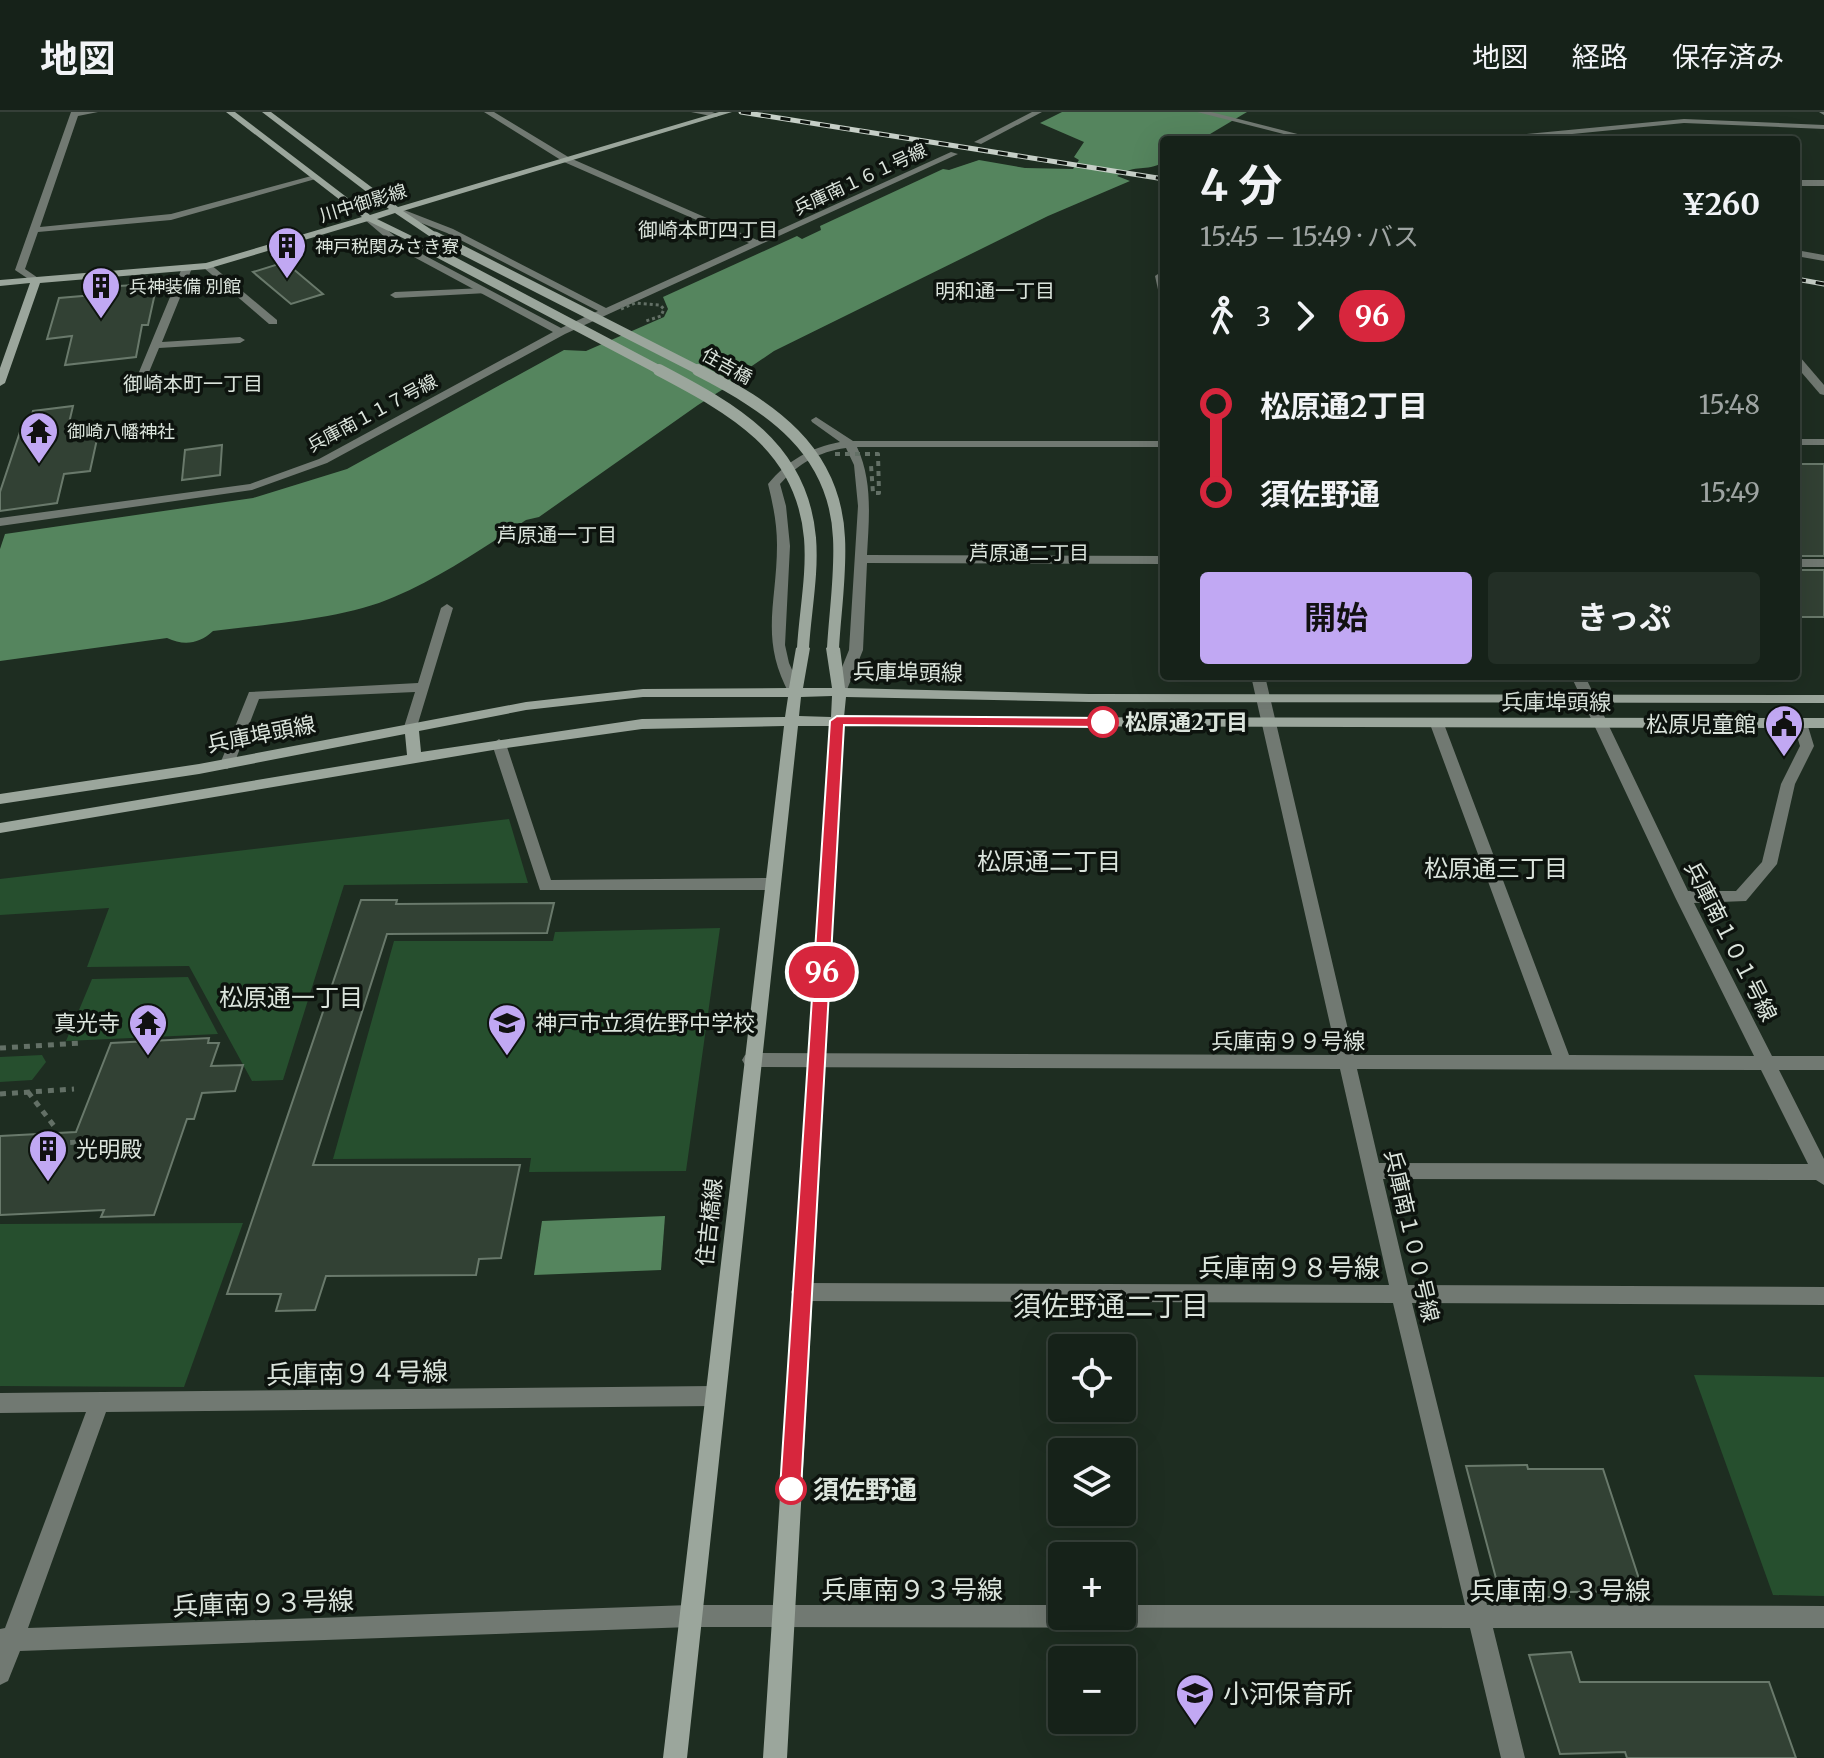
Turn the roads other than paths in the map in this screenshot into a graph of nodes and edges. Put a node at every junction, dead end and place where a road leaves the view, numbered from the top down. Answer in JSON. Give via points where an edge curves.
{"nodes":[{"id":1,"x":94,"y":112,"type":"edge"},
{"id":2,"x":230,"y":112,"type":"edge"},
{"id":3,"x":266,"y":112,"type":"edge"},
{"id":4,"x":488,"y":112,"type":"edge"},
{"id":5,"x":695,"y":112,"type":"edge"},
{"id":6,"x":728,"y":112,"type":"edge"},
{"id":7,"x":1038,"y":112,"type":"edge"},
{"id":8,"x":1201,"y":112,"type":"edge"},
{"id":9,"x":75,"y":113,"type":"edge"},
{"id":10,"x":716,"y":115,"type":"junction"},
{"id":11,"x":1824,"y":127,"type":"edge"},
{"id":12,"x":1600,"y":129,"type":"junction"},
{"id":13,"x":1300,"y":136,"type":"edge"},
{"id":14,"x":1526,"y":136,"type":"edge"},
{"id":15,"x":1606,"y":136,"type":"edge"},
{"id":16,"x":978,"y":142,"type":"dead end"},
{"id":17,"x":954,"y":154,"type":"dead end"},
{"id":18,"x":567,"y":160,"type":"junction"},
{"id":19,"x":315,"y":178,"type":"junction"},
{"id":20,"x":1800,"y":183,"type":"edge"},
{"id":21,"x":1824,"y":183,"type":"edge"},
{"id":22,"x":396,"y":210,"type":"junction"},
{"id":23,"x":368,"y":218,"type":"junction"},
{"id":24,"x":34,"y":230,"type":"junction"},
{"id":25,"x":758,"y":244,"type":"junction"},
{"id":26,"x":1800,"y":254,"type":"edge"},
{"id":27,"x":1824,"y":258,"type":"edge"},
{"id":28,"x":207,"y":266,"type":"junction"},
{"id":29,"x":187,"y":268,"type":"junction"},
{"id":30,"x":36,"y":280,"type":"junction"},
{"id":31,"x":0,"y":283,"type":"edge"},
{"id":32,"x":484,"y":291,"type":"junction"},
{"id":33,"x":395,"y":295,"type":"dead end"},
{"id":34,"x":607,"y":312,"type":"junction"},
{"id":35,"x":273,"y":322,"type":"dead end"},
{"id":36,"x":561,"y":332,"type":"junction"},
{"id":37,"x":240,"y":340,"type":"dead end"},
{"id":38,"x":155,"y":345,"type":"junction"},
{"id":39,"x":1800,"y":364,"type":"edge"},
{"id":40,"x":0,"y":383,"type":"edge"},
{"id":41,"x":137,"y":389,"type":"dead end"},
{"id":42,"x":1824,"y":392,"type":"edge"},
{"id":43,"x":816,"y":420,"type":"dead end"},
{"id":44,"x":1800,"y":442,"type":"edge"},
{"id":45,"x":1824,"y":442,"type":"edge"},
{"id":46,"x":850,"y":444,"type":"junction"},
{"id":47,"x":1160,"y":444,"type":"edge"},
{"id":48,"x":0,"y":522,"type":"edge"},
{"id":49,"x":860,"y":559,"type":"junction"},
{"id":50,"x":1160,"y":560,"type":"edge"},
{"id":51,"x":1800,"y":563,"type":"edge"},
{"id":52,"x":1824,"y":563,"type":"edge"},
{"id":53,"x":447,"y":608,"type":"dead end"},
{"id":54,"x":1259,"y":680,"type":"edge"},
{"id":55,"x":1580,"y":680,"type":"edge"},
{"id":56,"x":421,"y":687,"type":"junction"},
{"id":57,"x":795,"y":692,"type":"junction"},
{"id":58,"x":839,"y":692,"type":"junction"},
{"id":59,"x":1263,"y":698,"type":"junction"},
{"id":60,"x":1824,"y":699,"type":"edge"},
{"id":61,"x":1590,"y":700,"type":"junction"},
{"id":62,"x":792,"y":721,"type":"junction"},
{"id":63,"x":837,"y":721,"type":"junction"},
{"id":64,"x":1800,"y":723,"type":"junction"},
{"id":65,"x":1824,"y":723,"type":"edge"},
{"id":66,"x":1269,"y":724,"type":"junction"},
{"id":67,"x":1437,"y":724,"type":"junction"},
{"id":68,"x":1601,"y":724,"type":"junction"},
{"id":69,"x":411,"y":727,"type":"junction"},
{"id":70,"x":499,"y":744,"type":"junction"},
{"id":71,"x":415,"y":759,"type":"junction"},
{"id":72,"x":227,"y":764,"type":"junction"},
{"id":73,"x":199,"y":769,"type":"junction"},
{"id":74,"x":197,"y":797,"type":"junction"},
{"id":75,"x":0,"y":799,"type":"edge"},
{"id":76,"x":0,"y":828,"type":"edge"},
{"id":77,"x":772,"y":884,"type":"junction"},
{"id":78,"x":1683,"y":897,"type":"junction"},
{"id":79,"x":751,"y":1060,"type":"junction"},
{"id":80,"x":817,"y":1060,"type":"junction"},
{"id":81,"x":1769,"y":1063,"type":"junction"},
{"id":82,"x":1824,"y":1063,"type":"edge"},
{"id":83,"x":1347,"y":1064,"type":"junction"},
{"id":84,"x":1564,"y":1064,"type":"junction"},
{"id":85,"x":1372,"y":1171,"type":"junction"},
{"id":86,"x":1823,"y":1175,"type":"edge"},
{"id":87,"x":801,"y":1292,"type":"junction"},
{"id":88,"x":1400,"y":1293,"type":"junction"},
{"id":89,"x":1824,"y":1296,"type":"edge"},
{"id":90,"x":714,"y":1396,"type":"junction"},
{"id":91,"x":0,"y":1403,"type":"edge"},
{"id":92,"x":99,"y":1404,"type":"junction"},
{"id":93,"x":690,"y":1616,"type":"junction"},
{"id":94,"x":784,"y":1617,"type":"junction"},
{"id":95,"x":1824,"y":1617,"type":"edge"},
{"id":96,"x":1480,"y":1618,"type":"junction"},
{"id":97,"x":7,"y":1640,"type":"edge"},
{"id":98,"x":0,"y":1673,"type":"edge"},
{"id":99,"x":675,"y":1758,"type":"edge"},
{"id":100,"x":775,"y":1758,"type":"edge"},
{"id":101,"x":1513,"y":1758,"type":"edge"}],
"edges":[{"from":1,"to":9,"type":"street"},
{"from":2,"to":19,"type":"street"},
{"from":3,"to":22,"type":"street"},
{"from":4,"to":18,"type":"street"},
{"from":5,"to":10,"type":"street"},
{"from":6,"to":10,"type":"street","name":"川中御影線"},
{"from":7,"to":16,"type":"street"},
{"from":8,"to":13,"type":"street"},
{"from":9,"to":24,"type":"street"},
{"from":10,"to":18,"type":"street","name":"川中御影線"},
{"from":11,"to":12,"type":"street","via":[[1684,121]]},
{"from":12,"to":14,"type":"street"},
{"from":12,"to":15,"type":"street"},
{"from":17,"to":25,"type":"street","name":"兵庫南１６１号線"},
{"from":18,"to":22,"type":"street","name":"川中御影線"},
{"from":18,"to":25,"type":"street"},
{"from":19,"to":23,"type":"street"},
{"from":19,"to":24,"type":"street","via":[[171,217]]},
{"from":20,"to":21,"type":"street"},
{"from":22,"to":23,"type":"street","name":"川中御影線"},
{"from":22,"to":34,"type":"street","via":[[450,231]]},
{"from":22,"to":58,"type":"street","name":"住吉橋","bridge":true,"via":[[435,236],[708,375],[761,405],[796,433],[817,462],[834,505],[839,538],[833,648]]},
{"from":23,"to":28,"type":"street","name":"川中御影線"},
{"from":23,"to":32,"type":"street","via":[[402,247]]},
{"from":23,"to":57,"type":"street","name":"住吉橋","bridge":true,"via":[[686,384],[767,439],[788,467],[805,507],[810,541]]},
{"from":24,"to":30,"type":"street","via":[[20,270]]},
{"from":25,"to":34,"type":"street","name":"兵庫南１６１号線"},
{"from":26,"to":27,"type":"street"},
{"from":28,"to":29,"type":"street","name":"川中御影線"},
{"from":28,"to":35,"type":"street"},
{"from":29,"to":30,"type":"street","name":"川中御影線"},
{"from":29,"to":38,"type":"street"},
{"from":30,"to":31,"type":"street","name":"川中御影線"},
{"from":30,"to":40,"type":"street"},
{"from":32,"to":33,"type":"street"},
{"from":32,"to":36,"type":"street"},
{"from":34,"to":36,"type":"street","name":"兵庫南１６１号線"},
{"from":36,"to":48,"type":"street","name":"兵庫南１１７号線","via":[[323,461],[252,487]]},
{"from":37,"to":38,"type":"street"},
{"from":38,"to":41,"type":"street"},
{"from":39,"to":42,"type":"street"},
{"from":43,"to":46,"type":"street"},
{"from":44,"to":45,"type":"street"},
{"from":46,"to":47,"type":"street"},
{"from":46,"to":49,"type":"street","via":[[862,478]]},
{"from":46,"to":57,"type":"street","via":[[823,448],[793,462],[774,484],[786,541],[778,648]]},
{"from":49,"to":50,"type":"street"},
{"from":49,"to":58,"type":"street","via":[[856,650]]},
{"from":51,"to":52,"type":"street"},
{"from":53,"to":56,"type":"street"},
{"from":54,"to":59,"type":"street","name":"兵庫南１００号線"},
{"from":55,"to":61,"type":"street","name":"兵庫南１０１号線"},
{"from":56,"to":69,"type":"street"},
{"from":56,"to":72,"type":"street","via":[[254,695]]},
{"from":57,"to":58,"type":"street","name":"兵庫埠頭線"},
{"from":57,"to":62,"type":"street","name":"住吉橋線"},
{"from":57,"to":69,"type":"street","name":"兵庫埠頭線","via":[[643,693],[526,706]]},
{"from":58,"to":59,"type":"street","name":"兵庫埠頭線"},
{"from":58,"to":63,"type":"street","name":"住吉橋"},
{"from":59,"to":61,"type":"street","name":"兵庫埠頭線"},
{"from":59,"to":66,"type":"street","name":"兵庫南１００号線"},
{"from":60,"to":61,"type":"street","name":"兵庫埠頭線"},
{"from":61,"to":68,"type":"street","name":"兵庫南１０１号線"},
{"from":62,"to":63,"type":"street","name":"兵庫埠頭線"},
{"from":62,"to":70,"type":"street","name":"兵庫埠頭線","via":[[642,724]]},
{"from":62,"to":77,"type":"street","name":"住吉橋線"},
{"from":63,"to":66,"type":"street","name":"兵庫埠頭線"},
{"from":63,"to":80,"type":"street"},
{"from":64,"to":65,"type":"street","name":"兵庫埠頭線"},
{"from":64,"to":68,"type":"street","name":"兵庫埠頭線"},
{"from":64,"to":78,"type":"street","via":[[1807,746],[1788,784],[1769,864],[1740,897]]},
{"from":66,"to":67,"type":"street","name":"兵庫埠頭線"},
{"from":66,"to":83,"type":"street","name":"兵庫南１００号線"},
{"from":67,"to":68,"type":"street","name":"兵庫埠頭線"},
{"from":67,"to":84,"type":"street"},
{"from":68,"to":78,"type":"street","name":"兵庫南１０１号線"},
{"from":69,"to":71,"type":"street"},
{"from":69,"to":72,"type":"street","name":"兵庫埠頭線"},
{"from":70,"to":71,"type":"street","name":"兵庫埠頭線"},
{"from":70,"to":77,"type":"street","via":[[545,886]]},
{"from":71,"to":74,"type":"street","name":"兵庫埠頭線"},
{"from":72,"to":73,"type":"street","name":"兵庫埠頭線"},
{"from":73,"to":74,"type":"street"},
{"from":73,"to":75,"type":"street","name":"兵庫埠頭線"},
{"from":74,"to":76,"type":"street","name":"兵庫埠頭線"},
{"from":77,"to":79,"type":"street","name":"住吉橋線"},
{"from":78,"to":81,"type":"street","name":"兵庫南１０１号線"},
{"from":79,"to":80,"type":"street","name":"兵庫南９９号線"},
{"from":79,"to":90,"type":"street","name":"住吉橋線"},
{"from":80,"to":83,"type":"street","name":"兵庫南９９号線"},
{"from":80,"to":87,"type":"street"},
{"from":81,"to":82,"type":"street","name":"兵庫南９９号線"},
{"from":81,"to":84,"type":"street","name":"兵庫南９９号線"},
{"from":81,"to":86,"type":"street","name":"兵庫南１０１号線"},
{"from":83,"to":84,"type":"street","name":"兵庫南９９号線"},
{"from":83,"to":85,"type":"street","name":"兵庫南１００号線"},
{"from":85,"to":86,"type":"street"},
{"from":85,"to":88,"type":"street","name":"兵庫南１００号線"},
{"from":87,"to":88,"type":"street","name":"兵庫南９８号線"},
{"from":87,"to":94,"type":"street"},
{"from":88,"to":89,"type":"street","name":"兵庫南９８号線"},
{"from":88,"to":96,"type":"street","name":"兵庫南１００号線"},
{"from":90,"to":92,"type":"street","name":"兵庫南９４号線"},
{"from":90,"to":93,"type":"street","name":"住吉橋線"},
{"from":91,"to":92,"type":"street","name":"兵庫南９４号線"},
{"from":92,"to":97,"type":"street"},
{"from":93,"to":94,"type":"street","name":"兵庫南９３号線"},
{"from":93,"to":97,"type":"street","name":"兵庫南９３号線"},
{"from":93,"to":99,"type":"street","name":"住吉橋線"},
{"from":94,"to":96,"type":"street","name":"兵庫南９３号線"},
{"from":94,"to":100,"type":"street"},
{"from":95,"to":96,"type":"street","name":"兵庫南９３号線"},
{"from":96,"to":101,"type":"street","name":"兵庫南１００号線"},
{"from":97,"to":98,"type":"street"}]}
